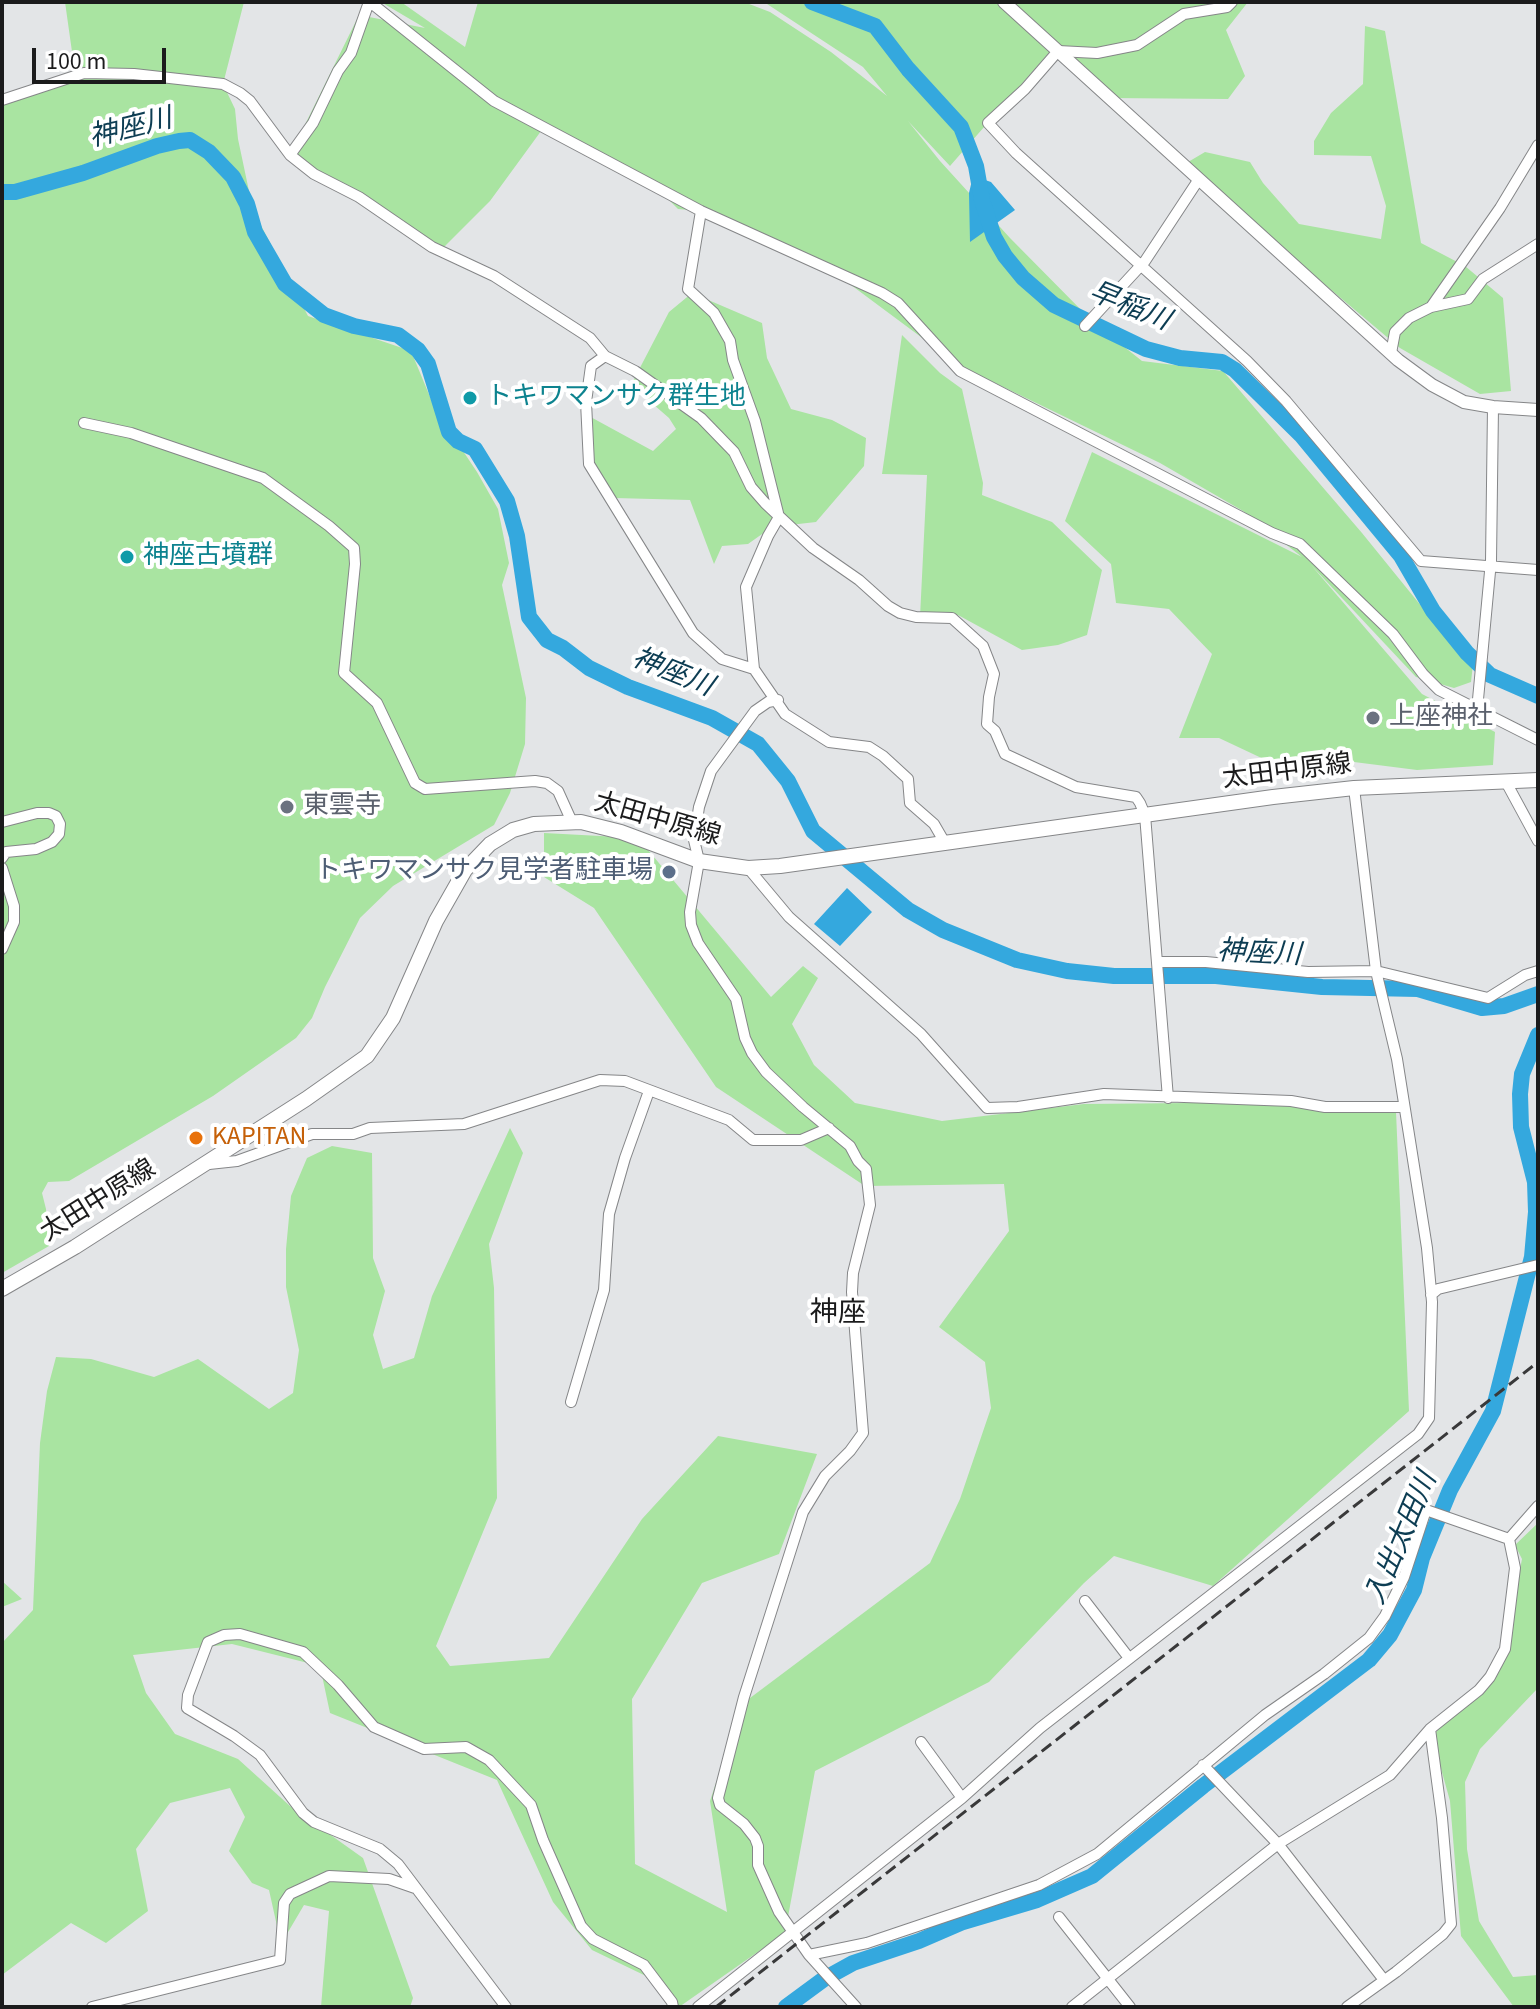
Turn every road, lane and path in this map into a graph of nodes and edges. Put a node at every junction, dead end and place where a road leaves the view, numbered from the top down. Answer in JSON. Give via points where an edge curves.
{"nodes":[{"id":1,"x":369,"y":2,"type":"edge"},
{"id":2,"x":1004,"y":2,"type":"edge"},
{"id":3,"x":1232,"y":2,"type":"edge"},
{"id":4,"x":1058,"y":51,"type":"junction"},
{"id":5,"x":2,"y":100,"type":"edge"},
{"id":6,"x":1538,"y":145,"type":"edge"},
{"id":7,"x":290,"y":155,"type":"junction"},
{"id":8,"x":1199,"y":179,"type":"junction"},
{"id":9,"x":701,"y":211,"type":"junction"},
{"id":10,"x":1538,"y":244,"type":"edge"},
{"id":11,"x":1140,"y":265,"type":"junction"},
{"id":12,"x":1431,"y":307,"type":"junction"},
{"id":13,"x":1085,"y":326,"type":"dead end"},
{"id":14,"x":1391,"y":353,"type":"junction"},
{"id":15,"x":605,"y":356,"type":"junction"},
{"id":16,"x":1493,"y":407,"type":"junction"},
{"id":17,"x":1538,"y":410,"type":"edge"},
{"id":18,"x":84,"y":423,"type":"dead end"},
{"id":19,"x":779,"y":517,"type":"junction"},
{"id":20,"x":1490,"y":566,"type":"junction"},
{"id":21,"x":1538,"y":570,"type":"edge"},
{"id":22,"x":754,"y":669,"type":"junction"},
{"id":23,"x":778,"y":700,"type":"junction"},
{"id":24,"x":1477,"y":710,"type":"junction"},
{"id":25,"x":1538,"y":740,"type":"edge"},
{"id":26,"x":1538,"y":780,"type":"edge"},
{"id":27,"x":1506,"y":782,"type":"junction"},
{"id":28,"x":1354,"y":788,"type":"junction"},
{"id":29,"x":1145,"y":815,"type":"junction"},
{"id":30,"x":2,"y":822,"type":"edge"},
{"id":31,"x":572,"y":822,"type":"junction"},
{"id":32,"x":1538,"y":841,"type":"edge"},
{"id":33,"x":945,"y":843,"type":"junction"},
{"id":34,"x":2,"y":858,"type":"edge"},
{"id":35,"x":699,"y":861,"type":"junction"},
{"id":36,"x":2,"y":868,"type":"edge"},
{"id":37,"x":748,"y":868,"type":"junction"},
{"id":38,"x":2,"y":949,"type":"edge"},
{"id":39,"x":1157,"y":962,"type":"junction"},
{"id":40,"x":1376,"y":971,"type":"junction"},
{"id":41,"x":1538,"y":971,"type":"edge"},
{"id":42,"x":649,"y":1091,"type":"junction"},
{"id":43,"x":1168,"y":1098,"type":"junction"},
{"id":44,"x":1403,"y":1107,"type":"junction"},
{"id":45,"x":829,"y":1128,"type":"junction"},
{"id":46,"x":203,"y":1164,"type":"junction"},
{"id":47,"x":1538,"y":1265,"type":"edge"},
{"id":48,"x":2,"y":1289,"type":"edge"},
{"id":49,"x":1431,"y":1295,"type":"junction"},
{"id":50,"x":571,"y":1402,"type":"dead end"},
{"id":51,"x":1538,"y":1506,"type":"edge"},
{"id":52,"x":1509,"y":1539,"type":"junction"},
{"id":53,"x":1085,"y":1601,"type":"dead end"},
{"id":54,"x":1129,"y":1658,"type":"junction"},
{"id":55,"x":1430,"y":1729,"type":"junction"},
{"id":56,"x":921,"y":1742,"type":"dead end"},
{"id":57,"x":1203,"y":1765,"type":"junction"},
{"id":58,"x":962,"y":1798,"type":"junction"},
{"id":59,"x":1278,"y":1844,"type":"junction"},
{"id":60,"x":415,"y":1888,"type":"junction"},
{"id":61,"x":1059,"y":1917,"type":"dead end"},
{"id":62,"x":791,"y":1931,"type":"junction"},
{"id":63,"x":809,"y":1955,"type":"junction"},
{"id":64,"x":1107,"y":1979,"type":"junction"},
{"id":65,"x":1384,"y":1980,"type":"junction"},
{"id":66,"x":92,"y":2007,"type":"edge"},
{"id":67,"x":506,"y":2007,"type":"edge"},
{"id":68,"x":673,"y":2007,"type":"edge"},
{"id":69,"x":698,"y":2007,"type":"edge"},
{"id":70,"x":856,"y":2007,"type":"edge"},
{"id":71,"x":1072,"y":2007,"type":"edge"},
{"id":72,"x":1130,"y":2007,"type":"edge"},
{"id":73,"x":1347,"y":2007,"type":"edge"}],
"edges":[{"from":1,"to":7,"type":"street","via":[[351,53]]},
{"from":1,"to":9,"type":"street","via":[[494,101]]},
{"from":2,"to":4,"type":"street"},
{"from":3,"to":4,"type":"street","via":[[1184,14],[1137,45],[1097,53]]},
{"from":4,"to":8,"type":"street"},
{"from":4,"to":11,"type":"street","via":[[988,123]]},
{"from":5,"to":7,"type":"street","via":[[84,73],[223,84],[250,101]]},
{"from":6,"to":12,"type":"street"},
{"from":7,"to":15,"type":"street","via":[[432,247],[494,276],[590,338]]},
{"from":8,"to":11,"type":"street"},
{"from":8,"to":14,"type":"street"},
{"from":9,"to":19,"type":"street","via":[[688,289],[714,313],[730,341]]},
{"from":9,"to":24,"type":"street","via":[[882,293],[909,314],[960,371],[1300,544],[1376,615],[1439,690]]},
{"from":10,"to":12,"type":"street","via":[[1483,279],[1468,299]]},
{"from":11,"to":13,"type":"street"},
{"from":11,"to":20,"type":"street","via":[[1286,401],[1421,561]]},
{"from":12,"to":14,"type":"street","via":[[1395,332]]},
{"from":14,"to":16,"type":"street","via":[[1449,395]]},
{"from":15,"to":19,"type":"street","via":[[635,371],[723,438],[751,487]]},
{"from":15,"to":22,"type":"street","via":[[591,366],[586,402],[589,464],[693,633],[722,659]]},
{"from":16,"to":17,"type":"street"},
{"from":16,"to":20,"type":"street"},
{"from":18,"to":31,"type":"street","via":[[131,433],[263,478],[329,526],[354,548],[344,673],[377,703],[415,783],[425,789],[547,783],[558,791]]},
{"from":19,"to":22,"type":"street","via":[[746,587]]},
{"from":19,"to":29,"type":"street","via":[[888,606],[916,617],[952,618],[983,646],[994,674],[987,724],[1005,754],[1076,787],[1136,797]]},
{"from":20,"to":21,"type":"street"},
{"from":20,"to":24,"type":"street"},
{"from":22,"to":23,"type":"street"},
{"from":23,"to":33,"type":"street","via":[[785,714],[829,742],[869,747],[883,756],[908,779],[910,803],[934,824]]},
{"from":23,"to":35,"type":"street","via":[[755,711],[711,771],[694,840]]},
{"from":24,"to":25,"type":"street"},
{"from":26,"to":27,"type":"main road","name":"太田中原線"},
{"from":27,"to":28,"type":"main road","name":"太田中原線"},
{"from":27,"to":32,"type":"street"},
{"from":28,"to":29,"type":"main road","name":"太田中原線"},
{"from":28,"to":40,"type":"street"},
{"from":29,"to":33,"type":"main road","name":"太田中原線"},
{"from":29,"to":39,"type":"street"},
{"from":30,"to":34,"type":"street","via":[[49,813],[60,824],[52,842],[6,852]]},
{"from":31,"to":35,"type":"main road","name":"太田中原線","via":[[611,829]]},
{"from":31,"to":46,"type":"main road","name":"太田中原線","via":[[534,824],[490,844],[465,870],[445,904],[393,1018],[367,1056]]},
{"from":33,"to":37,"type":"main road","name":"太田中原線"},
{"from":35,"to":37,"type":"main road","name":"太田中原線"},
{"from":35,"to":45,"type":"street","via":[[690,912],[698,943],[736,999],[752,1053]]},
{"from":36,"to":38,"type":"street","via":[[14,922]]},
{"from":37,"to":43,"type":"street","via":[[789,917],[921,1034],[987,1108],[1104,1094]]},
{"from":39,"to":40,"type":"street"},
{"from":39,"to":43,"type":"street"},
{"from":40,"to":41,"type":"street","via":[[1488,998]]},
{"from":40,"to":44,"type":"street"},
{"from":42,"to":45,"type":"street","via":[[729,1120],[753,1140],[801,1140]]},
{"from":42,"to":46,"type":"street","via":[[625,1081],[592,1081],[464,1124],[312,1134],[237,1161]]},
{"from":42,"to":50,"type":"street","via":[[609,1214],[604,1290]]},
{"from":43,"to":44,"type":"street"},
{"from":44,"to":49,"type":"street"},
{"from":45,"to":62,"type":"street","via":[[850,1146],[869,1181],[870,1205],[852,1292],[863,1433],[825,1476],[803,1512],[718,1798],[755,1838],[762,1879]]},
{"from":46,"to":48,"type":"main road","name":"太田中原線"},
{"from":47,"to":49,"type":"street"},
{"from":49,"to":54,"type":"street","via":[[1429,1418],[1418,1434]]},
{"from":51,"to":52,"type":"street"},
{"from":52,"to":55,"type":"street","via":[[1515,1568],[1505,1649],[1479,1690]]},
{"from":52,"to":57,"type":"street","via":[[1426,1510],[1404,1577],[1369,1638]]},
{"from":53,"to":54,"type":"street"},
{"from":54,"to":58,"type":"street"},
{"from":55,"to":59,"type":"street","via":[[1390,1775]]},
{"from":55,"to":65,"type":"street","via":[[1451,1924]]},
{"from":56,"to":58,"type":"street"},
{"from":57,"to":59,"type":"street"},
{"from":57,"to":63,"type":"street","via":[[1097,1854],[1039,1885],[867,1943]]},
{"from":58,"to":62,"type":"street"},
{"from":59,"to":64,"type":"street"},
{"from":59,"to":65,"type":"street"},
{"from":60,"to":66,"type":"street","via":[[389,1879],[329,1876],[290,1894],[284,1903],[280,1960]]},
{"from":60,"to":67,"type":"street"},
{"from":60,"to":68,"type":"street","via":[[380,1849],[314,1822],[260,1755],[187,1708],[208,1642],[240,1634],[303,1652],[374,1727],[424,1749],[466,1747],[489,1760],[531,1805],[581,1926],[593,1939],[644,1965]]},
{"from":61,"to":64,"type":"street"},
{"from":62,"to":63,"type":"street"},
{"from":62,"to":69,"type":"street"},
{"from":63,"to":70,"type":"street"},
{"from":64,"to":71,"type":"street"},
{"from":64,"to":72,"type":"street"},
{"from":65,"to":73,"type":"street"}]}
